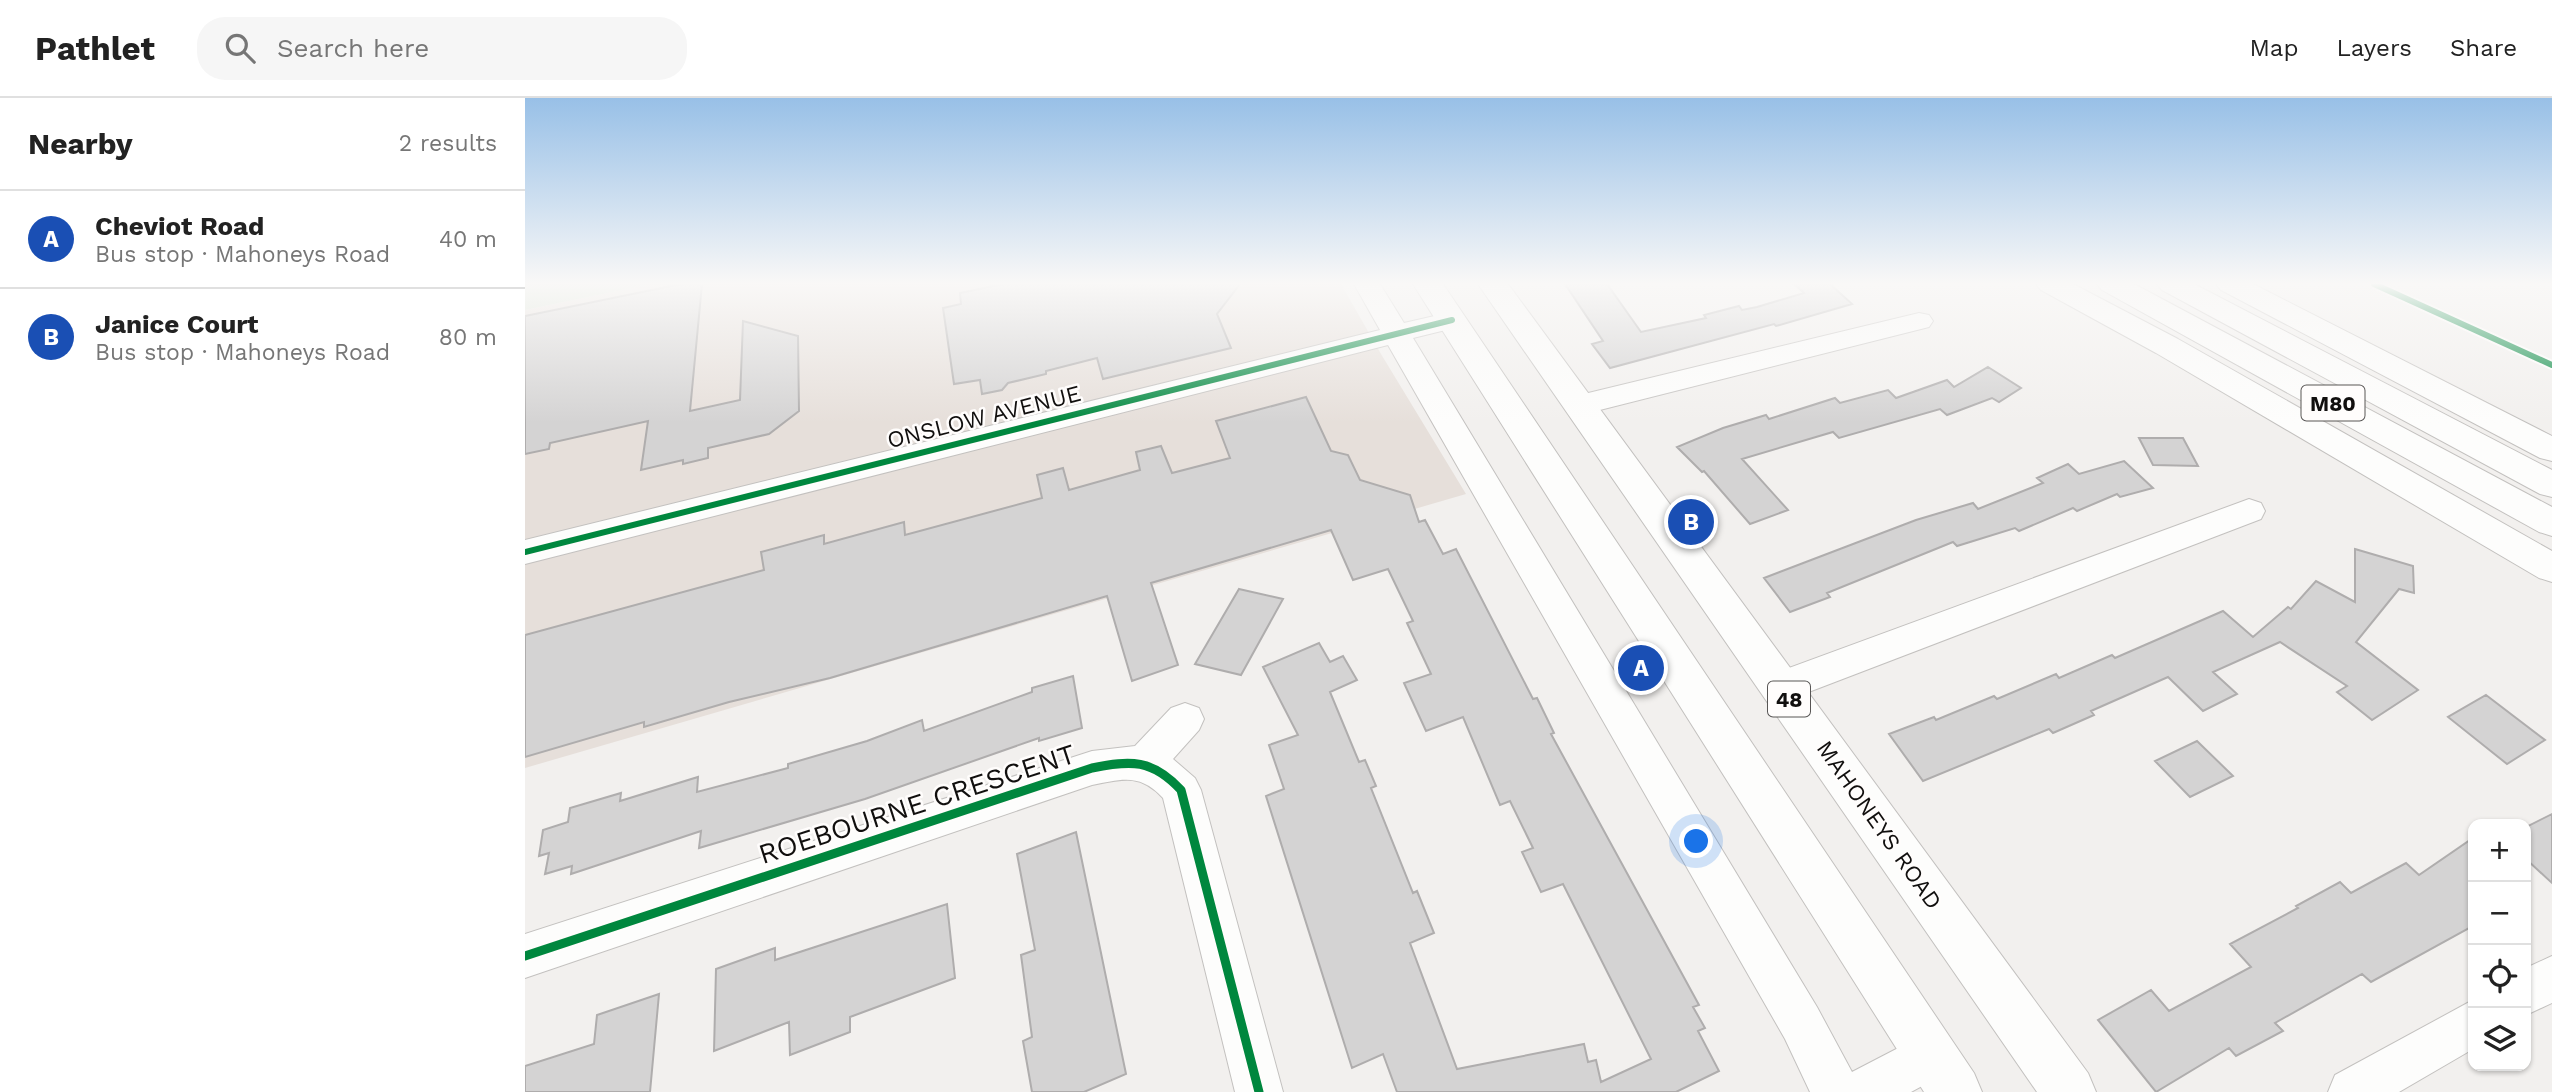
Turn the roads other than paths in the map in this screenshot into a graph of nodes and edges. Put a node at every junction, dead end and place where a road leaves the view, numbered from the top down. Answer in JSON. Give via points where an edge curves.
{"nodes":[{"id":1,"x":1395,"y":330,"type":"edge"},
{"id":2,"x":1411,"y":330,"type":"edge"},
{"id":3,"x":1459,"y":330,"type":"edge"},
{"id":4,"x":1526,"y":330,"type":"edge"},
{"id":5,"x":1878,"y":330,"type":"edge"},
{"id":6,"x":2138,"y":330,"type":"edge"},
{"id":7,"x":2197,"y":330,"type":"edge"},
{"id":8,"x":2260,"y":330,"type":"edge"},
{"id":9,"x":2321,"y":330,"type":"edge"},
{"id":10,"x":1397,"y":334,"type":"junction"},
{"id":11,"x":1580,"y":405,"type":"junction"},
{"id":12,"x":2552,"y":450,"type":"edge"},
{"id":13,"x":2552,"y":485,"type":"edge"},
{"id":14,"x":2249,"y":511,"type":"dead end"},
{"id":15,"x":2552,"y":523,"type":"edge"},
{"id":16,"x":525,"y":552,"type":"edge"},
{"id":17,"x":2552,"y":568,"type":"edge"},
{"id":18,"x":1780,"y":687,"type":"junction"},
{"id":19,"x":1185,"y":719,"type":"dead end"},
{"id":20,"x":1145,"y":763,"type":"junction"},
{"id":21,"x":525,"y":956,"type":"edge"},
{"id":22,"x":2552,"y":978,"type":"edge"},
{"id":23,"x":2531,"y":990,"type":"edge"},
{"id":24,"x":2468,"y":1026,"type":"edge"},
{"id":25,"x":1943,"y":1074,"type":"edge"},
{"id":26,"x":1259,"y":1092,"type":"edge"},
{"id":27,"x":1836,"y":1092,"type":"edge"},
{"id":28,"x":1863,"y":1092,"type":"edge"},
{"id":29,"x":2069,"y":1092,"type":"edge"},
{"id":30,"x":2352,"y":1092,"type":"edge"}],
"edges":[{"from":1,"to":10,"type":"street"},
{"from":2,"to":10,"type":"street","name":"ONSLOW AVENUE"},
{"from":3,"to":25,"type":"main road"},
{"from":4,"to":11,"type":"main road","name":"MAHONEYS ROAD","number":"48"},
{"from":5,"to":11,"type":"street"},
{"from":6,"to":17,"type":"main road"},
{"from":7,"to":15,"type":"main road","number":"M80"},
{"from":8,"to":13,"type":"main road","number":"M80"},
{"from":9,"to":12,"type":"main road"},
{"from":10,"to":16,"type":"street","name":"ONSLOW AVENUE"},
{"from":10,"to":27,"type":"street","via":[[1801,1023]]},
{"from":11,"to":18,"type":"main road","name":"MAHONEYS ROAD","number":"48"},
{"from":14,"to":18,"type":"street"},
{"from":18,"to":29,"type":"main road","name":"MAHONEYS ROAD","number":"48"},
{"from":19,"to":20,"type":"street"},
{"from":20,"to":21,"type":"street","name":"ROEBOURNE CRESCENT","via":[[1092,768]]},
{"from":20,"to":26,"type":"street","via":[[1171,777],[1181,790]]},
{"from":22,"to":23,"type":"street"},
{"from":24,"to":30,"type":"street"},
{"from":25,"to":28,"type":"street"}]}
